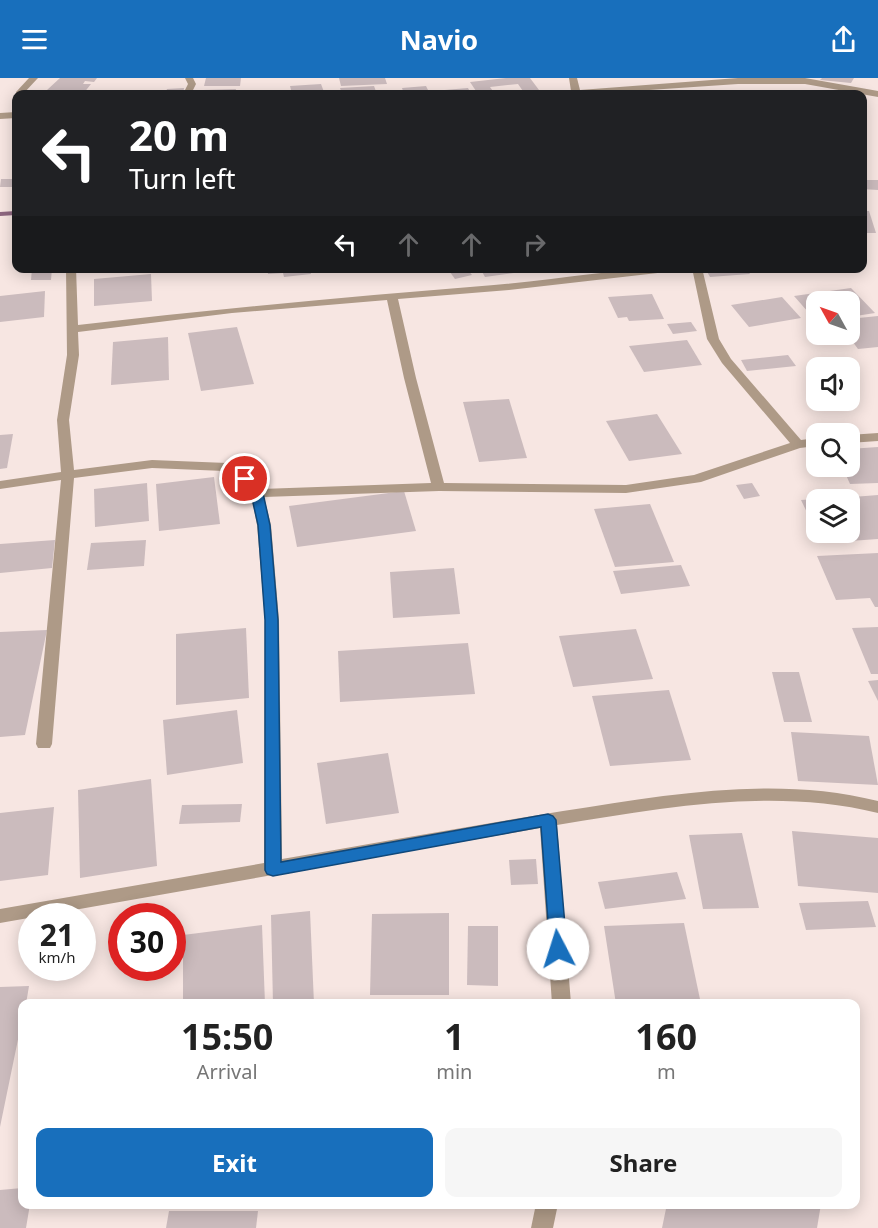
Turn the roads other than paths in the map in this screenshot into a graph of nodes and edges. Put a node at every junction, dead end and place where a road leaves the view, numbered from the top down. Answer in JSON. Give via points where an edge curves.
{"nodes":[{"id":1,"x":34,"y":78,"type":"edge"},
{"id":2,"x":23,"y":90,"type":"edge"},
{"id":3,"x":634,"y":90,"type":"edge"},
{"id":4,"x":856,"y":90,"type":"edge"},
{"id":5,"x":71,"y":273,"type":"edge"},
{"id":6,"x":631,"y":273,"type":"edge"},
{"id":7,"x":698,"y":273,"type":"edge"},
{"id":8,"x":392,"y":297,"type":"junction"},
{"id":9,"x":73,"y":329,"type":"junction"},
{"id":10,"x":878,"y":437,"type":"edge"},
{"id":11,"x":860,"y":438,"type":"edge"},
{"id":12,"x":806,"y":443,"type":"edge"},
{"id":13,"x":798,"y":444,"type":"junction"},
{"id":14,"x":69,"y":475,"type":"junction"},
{"id":15,"x":0,"y":484,"type":"edge"},
{"id":16,"x":439,"y":488,"type":"junction"},
{"id":17,"x":257,"y":493,"type":"junction"},
{"id":18,"x":44,"y":744,"type":"dead end"},
{"id":19,"x":878,"y":807,"type":"edge"},
{"id":20,"x":548,"y":820,"type":"junction"},
{"id":21,"x":273,"y":870,"type":"junction"},
{"id":22,"x":0,"y":916,"type":"edge"},
{"id":23,"x":562,"y":999,"type":"edge"},
{"id":24,"x":546,"y":1209,"type":"edge"},
{"id":25,"x":542,"y":1228,"type":"edge"}],
"edges":[{"from":1,"to":2,"type":"street"},
{"from":3,"to":4,"type":"street","via":[[738,81],[805,81]]},
{"from":5,"to":9,"type":"street"},
{"from":6,"to":8,"type":"street"},
{"from":7,"to":13,"type":"street","via":[[713,339],[739,377]]},
{"from":8,"to":9,"type":"street","via":[[232,310]]},
{"from":8,"to":16,"type":"street"},
{"from":9,"to":14,"type":"street","via":[[63,420]]},
{"from":10,"to":11,"type":"street"},
{"from":12,"to":13,"type":"street"},
{"from":13,"to":16,"type":"street","via":[[696,479],[626,489]]},
{"from":14,"to":15,"type":"street"},
{"from":14,"to":17,"type":"street","via":[[152,465],[227,467]]},
{"from":14,"to":18,"type":"street"},
{"from":16,"to":17,"type":"street"},
{"from":17,"to":21,"type":"street","via":[[264,525],[272,620]]},
{"from":19,"to":20,"type":"street","via":[[790,794],[680,799]]},
{"from":20,"to":21,"type":"street"},
{"from":20,"to":23,"type":"street"},
{"from":21,"to":22,"type":"street"},
{"from":24,"to":25,"type":"street"}]}
